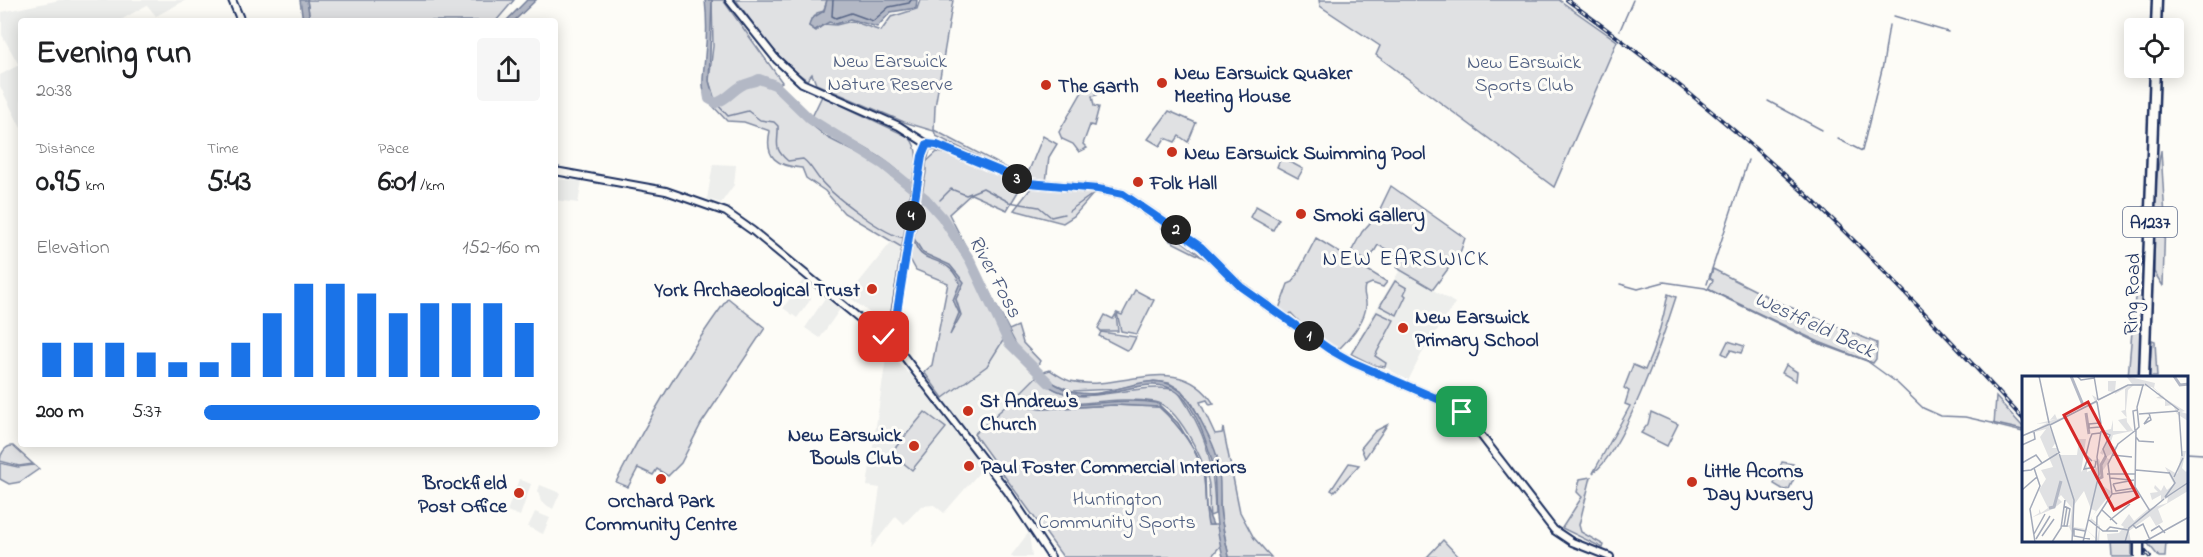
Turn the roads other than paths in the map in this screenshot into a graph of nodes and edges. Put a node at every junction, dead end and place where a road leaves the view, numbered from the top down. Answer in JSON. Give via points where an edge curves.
{"nodes":[{"id":1,"x":232,"y":0,"type":"edge"},
{"id":2,"x":729,"y":0,"type":"edge"},
{"id":3,"x":2157,"y":0,"type":"edge"},
{"id":4,"x":240,"y":18,"type":"edge"},
{"id":5,"x":2156,"y":18,"type":"edge"},
{"id":6,"x":2155,"y":78,"type":"edge"},
{"id":7,"x":927,"y":144,"type":"junction"},
{"id":8,"x":558,"y":172,"type":"edge"},
{"id":9,"x":892,"y":332,"type":"junction"},
{"id":10,"x":884,"y":334,"type":"junction"},
{"id":11,"x":892,"y":341,"type":"junction"},
{"id":12,"x":2144,"y":376,"type":"edge"},
{"id":13,"x":1051,"y":557,"type":"edge"},
{"id":14,"x":1611,"y":557,"type":"edge"}],
"edges":[{"from":1,"to":4,"type":"street"},
{"from":2,"to":7,"type":"street","via":[[794,78],[901,127]]},
{"from":3,"to":5,"type":"highway"},
{"from":6,"to":12,"type":"highway","name":"Ring Road","number":"A1237"},
{"from":7,"to":9,"type":"street"},
{"from":7,"to":14,"type":"street","via":[[946,148],[1029,183],[1114,191],[1130,198],[1201,247],[1241,287],[1329,349],[1454,406],[1560,535]]},
{"from":8,"to":10,"type":"street","via":[[666,191],[726,212]]},
{"from":9,"to":10,"type":"street"},
{"from":9,"to":11,"type":"street"},
{"from":10,"to":11,"type":"street","via":[[886,342]]},
{"from":11,"to":13,"type":"street","via":[[1008,492]]}]}
